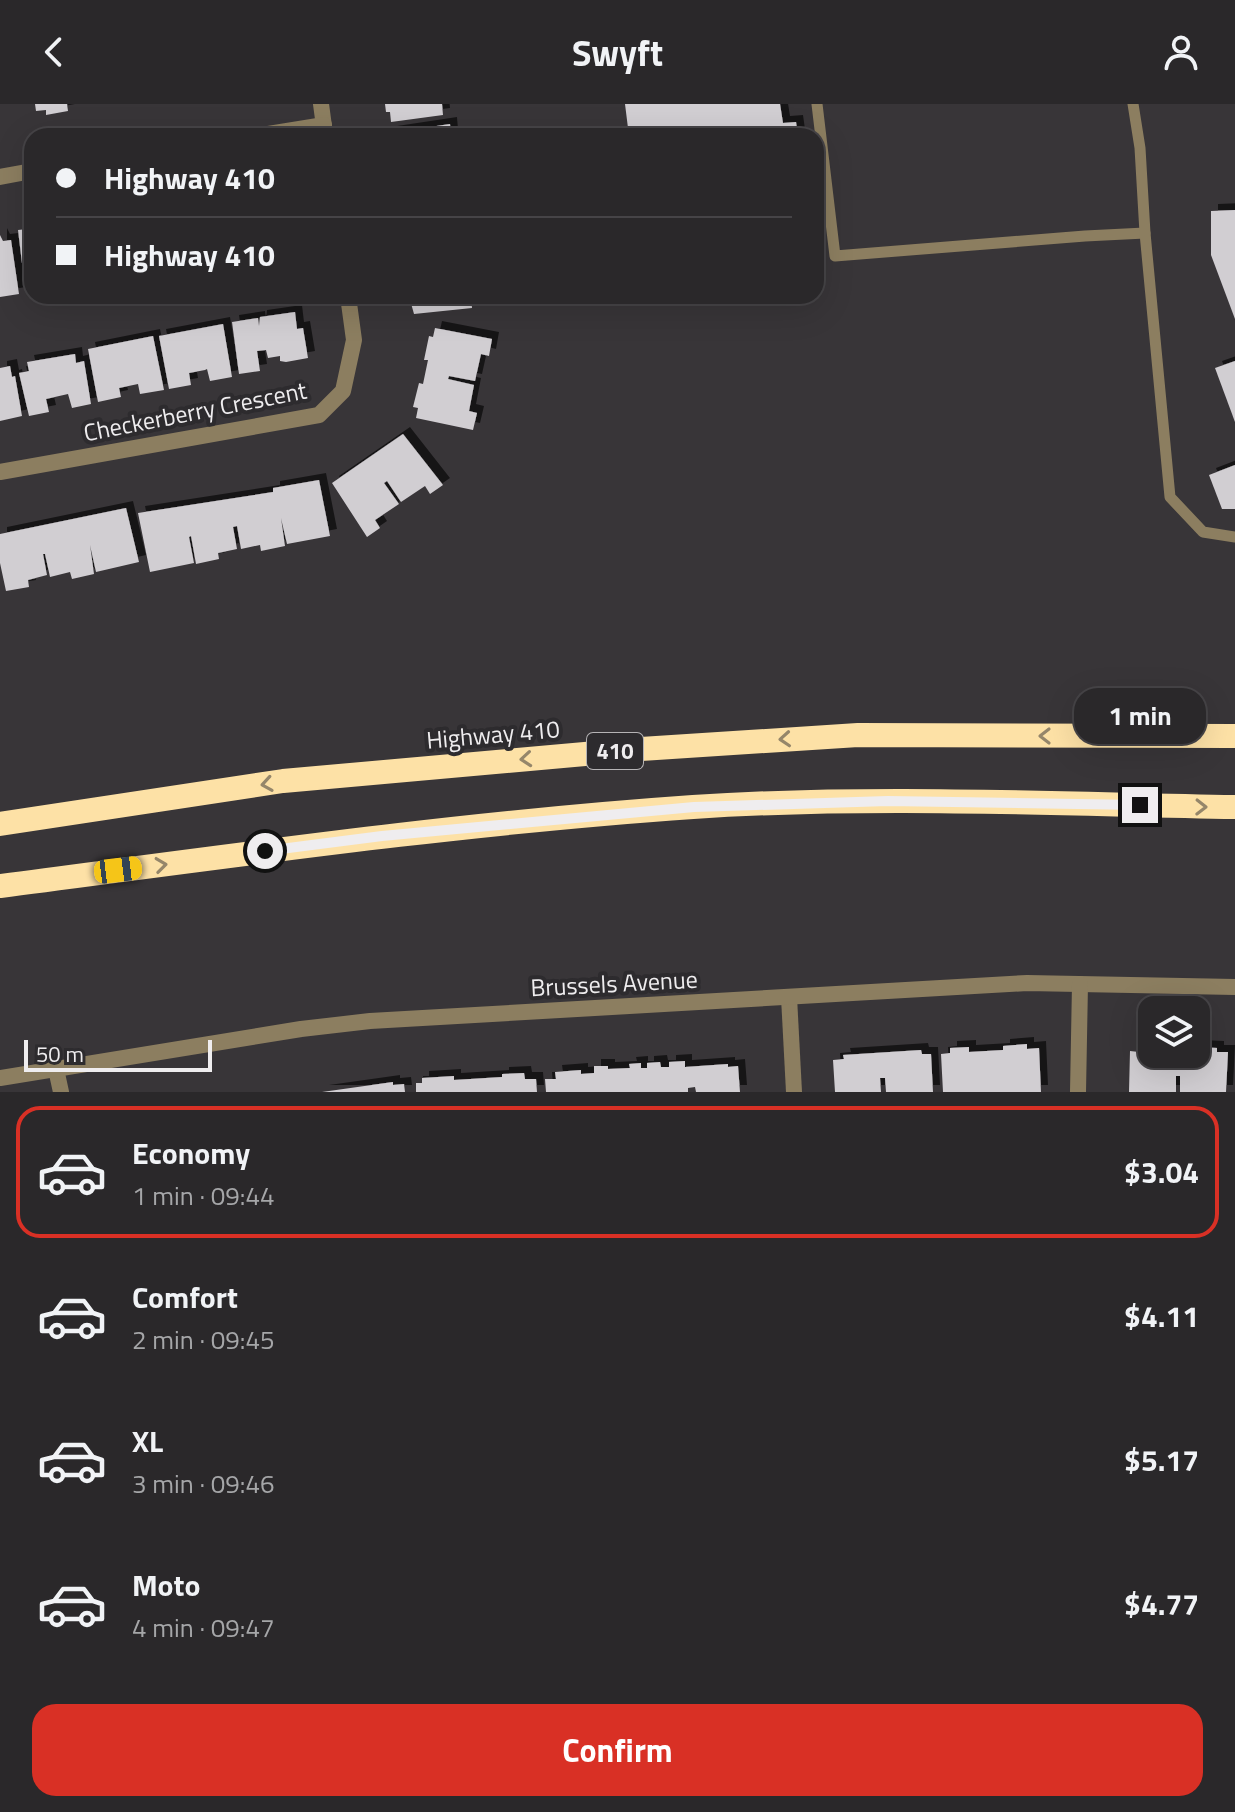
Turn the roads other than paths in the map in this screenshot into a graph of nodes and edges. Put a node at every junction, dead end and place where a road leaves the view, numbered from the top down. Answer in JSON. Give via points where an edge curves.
{"nodes":[{"id":1,"x":321,"y":104,"type":"edge"},
{"id":2,"x":817,"y":104,"type":"edge"},
{"id":3,"x":1133,"y":104,"type":"edge"},
{"id":4,"x":324,"y":128,"type":"edge"},
{"id":5,"x":820,"y":128,"type":"edge"},
{"id":6,"x":824,"y":163,"type":"edge"},
{"id":7,"x":24,"y":172,"type":"edge"},
{"id":8,"x":0,"y":177,"type":"edge"},
{"id":9,"x":1145,"y":233,"type":"junction"},
{"id":10,"x":349,"y":304,"type":"edge"},
{"id":11,"x":0,"y":472,"type":"edge"},
{"id":12,"x":1235,"y":537,"type":"edge"},
{"id":13,"x":1235,"y":736,"type":"edge"},
{"id":14,"x":1235,"y":807,"type":"edge"},
{"id":15,"x":0,"y":824,"type":"edge"},
{"id":16,"x":0,"y":886,"type":"edge"},
{"id":17,"x":1080,"y":984,"type":"junction"},
{"id":18,"x":1235,"y":987,"type":"edge"},
{"id":19,"x":789,"y":997,"type":"junction"},
{"id":20,"x":56,"y":1069,"type":"junction"},
{"id":21,"x":0,"y":1078,"type":"edge"},
{"id":22,"x":61,"y":1092,"type":"edge"},
{"id":23,"x":794,"y":1092,"type":"edge"},
{"id":24,"x":1078,"y":1092,"type":"edge"}],
"edges":[{"from":1,"to":4,"type":"street"},
{"from":2,"to":5,"type":"lane"},
{"from":3,"to":9,"type":"lane"},
{"from":6,"to":9,"type":"lane","via":[[835,256]]},
{"from":7,"to":8,"type":"street"},
{"from":9,"to":12,"type":"lane","via":[[1170,497],[1203,532]]},
{"from":10,"to":11,"type":"street","name":"Checkerberry Crescent","via":[[354,340],[343,391],[319,415]]},
{"from":13,"to":15,"type":"highway","name":"Highway 410","number":"410","one_way":true,"via":[[858,735],[641,749],[283,781]]},
{"from":16,"to":14,"type":"highway","one_way":true,"via":[[382,836],[694,807],[888,801]]},
{"from":17,"to":18,"type":"street","name":"Brussels Avenue"},
{"from":17,"to":19,"type":"street","name":"Brussels Avenue"},
{"from":17,"to":24,"type":"street"},
{"from":19,"to":20,"type":"street","name":"Brussels Avenue","via":[[370,1021]]},
{"from":19,"to":23,"type":"street"},
{"from":20,"to":21,"type":"street","name":"Brussels Avenue"},
{"from":20,"to":22,"type":"street"}]}
